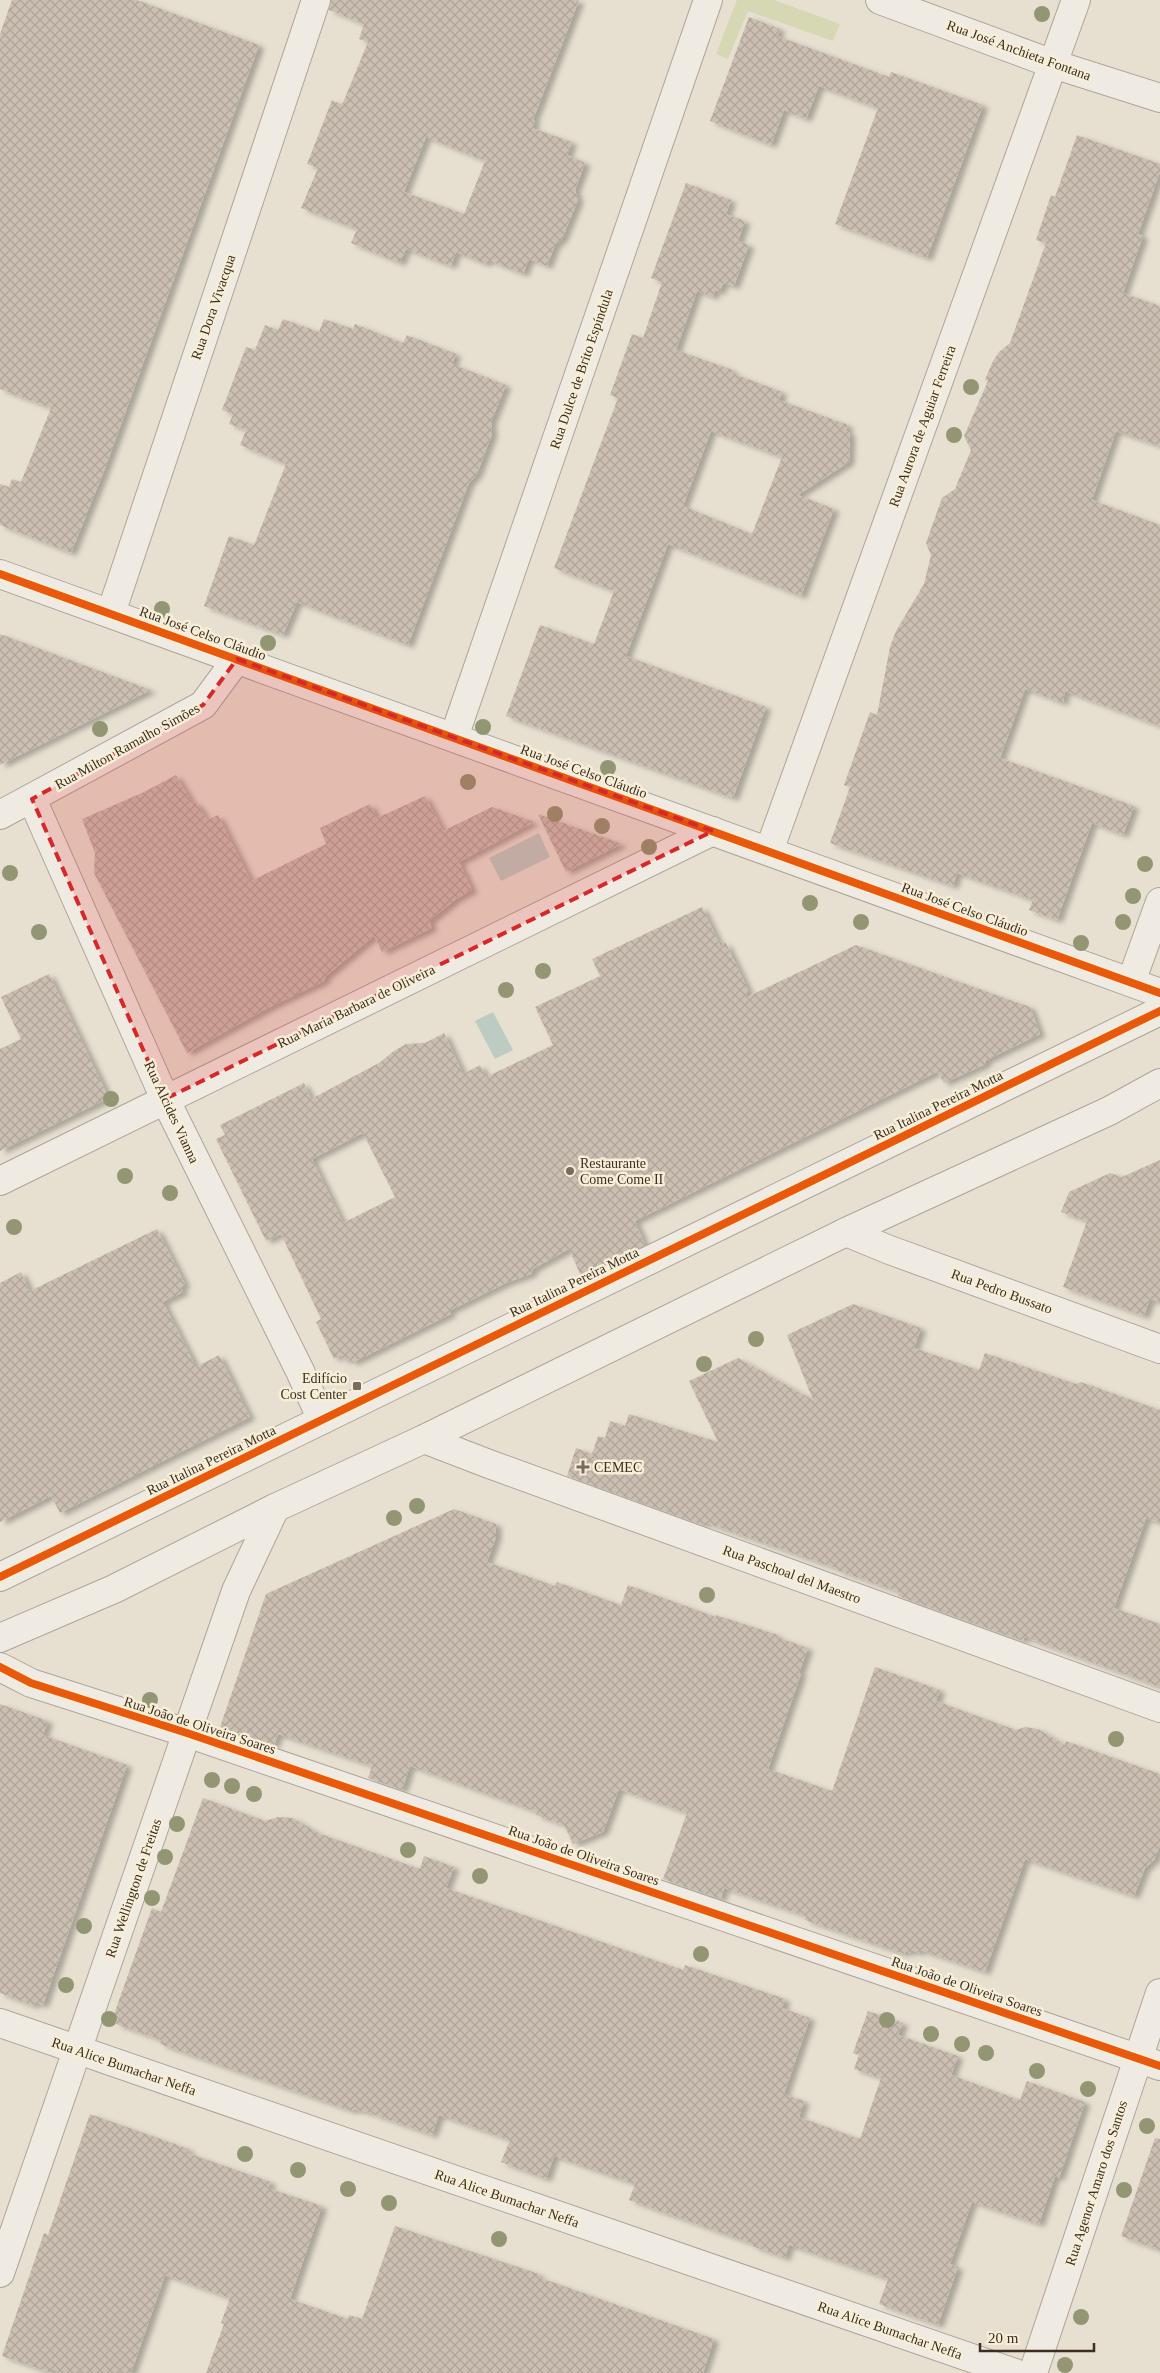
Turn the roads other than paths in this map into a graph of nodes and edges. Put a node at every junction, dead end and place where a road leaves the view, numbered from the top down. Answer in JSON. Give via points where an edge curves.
{"nodes":[{"id":1,"x":316,"y":0,"type":"edge"},
{"id":2,"x":708,"y":0,"type":"edge"},
{"id":3,"x":880,"y":0,"type":"edge"},
{"id":4,"x":1076,"y":0,"type":"edge"},
{"id":5,"x":1052,"y":64,"type":"junction"},
{"id":6,"x":1160,"y":98,"type":"edge"},
{"id":7,"x":0,"y":574,"type":"edge"},
{"id":8,"x":111,"y":613,"type":"junction"},
{"id":9,"x":237,"y":659,"type":"junction"},
{"id":10,"x":454,"y":737,"type":"junction"},
{"id":11,"x":32,"y":799,"type":"junction"},
{"id":12,"x":0,"y":815,"type":"edge"},
{"id":13,"x":713,"y":831,"type":"junction"},
{"id":14,"x":770,"y":852,"type":"junction"},
{"id":15,"x":1160,"y":902,"type":"edge"},
{"id":16,"x":1131,"y":982,"type":"junction"},
{"id":17,"x":1160,"y":993,"type":"edge"},
{"id":18,"x":1160,"y":1010,"type":"edge"},
{"id":19,"x":1160,"y":1068,"type":"edge"},
{"id":20,"x":1160,"y":1083,"type":"edge"},
{"id":21,"x":165,"y":1099,"type":"junction"},
{"id":22,"x":1109,"y":1111,"type":"junction"},
{"id":23,"x":0,"y":1181,"type":"edge"},
{"id":24,"x":846,"y":1232,"type":"junction"},
{"id":25,"x":1160,"y":1349,"type":"edge"},
{"id":26,"x":322,"y":1420,"type":"junction"},
{"id":27,"x":424,"y":1439,"type":"junction"},
{"id":28,"x":275,"y":1508,"type":"junction"},
{"id":29,"x":0,"y":1577,"type":"edge"},
{"id":30,"x":0,"y":1638,"type":"edge"},
{"id":31,"x":0,"y":1667,"type":"edge"},
{"id":32,"x":1160,"y":1708,"type":"edge"},
{"id":33,"x":187,"y":1733,"type":"junction"},
{"id":34,"x":1160,"y":1993,"type":"edge"},
{"id":35,"x":0,"y":2023,"type":"edge"},
{"id":36,"x":77,"y":2050,"type":"junction"},
{"id":37,"x":1149,"y":2062,"type":"edge"},
{"id":38,"x":0,"y":2273,"type":"edge"},
{"id":39,"x":1015,"y":2373,"type":"edge"},
{"id":40,"x":1033,"y":2373,"type":"edge"}],
"edges":[{"from":1,"to":8,"type":"street","name":"Rua Dora Vivacqua"},
{"from":2,"to":10,"type":"street","name":"Rua Dulce de Brito Espíndula"},
{"from":3,"to":5,"type":"street","name":"Rua José Anchieta Fontana"},
{"from":4,"to":5,"type":"street","name":"Rua Aurora de Aguiar Ferreira"},
{"from":5,"to":6,"type":"street","name":"Rua José Anchieta Fontana"},
{"from":5,"to":14,"type":"street","name":"Rua Aurora de Aguiar Ferreira"},
{"from":7,"to":8,"type":"street","name":"Rua José Celso Cláudio"},
{"from":8,"to":9,"type":"street","name":"Rua José Celso Cláudio"},
{"from":9,"to":10,"type":"street","name":"Rua José Celso Cláudio"},
{"from":9,"to":11,"type":"street","name":"Rua Milton Ramalho Simões","via":[[203,705]]},
{"from":10,"to":13,"type":"street","name":"Rua José Celso Cláudio"},
{"from":11,"to":12,"type":"street","name":"Rua Milton Ramalho Simões"},
{"from":11,"to":21,"type":"street","name":"Rua Alcides Vianna"},
{"from":13,"to":14,"type":"street","name":"Rua José Celso Cláudio"},
{"from":13,"to":21,"type":"street","name":"Rua Maria Barbara de Oliveira"},
{"from":14,"to":16,"type":"street","name":"Rua José Celso Cláudio"},
{"from":15,"to":16,"type":"street"},
{"from":16,"to":17,"type":"street","name":"Rua José Celso Cláudio"},
{"from":18,"to":26,"type":"street","name":"Rua Italina Pereira Motta"},
{"from":19,"to":22,"type":"street"},
{"from":20,"to":22,"type":"street"},
{"from":21,"to":23,"type":"street","name":"Rua Maria Barbara de Oliveira"},
{"from":21,"to":26,"type":"street","name":"Rua Alcides Vianna"},
{"from":22,"to":24,"type":"street"},
{"from":24,"to":25,"type":"street","name":"Rua Pedro Bussato"},
{"from":24,"to":27,"type":"street"},
{"from":26,"to":29,"type":"street","name":"Rua Italina Pereira Motta"},
{"from":27,"to":28,"type":"street"},
{"from":27,"to":32,"type":"street","name":"Rua Paschoal del Maestro"},
{"from":28,"to":30,"type":"street","via":[[114,1589]]},
{"from":28,"to":33,"type":"street","name":"Rua Wellington de Freitas","via":[[236,1591]]},
{"from":31,"to":33,"type":"street","name":"Rua João de Oliveira Soares","via":[[31,1683]]},
{"from":33,"to":36,"type":"street","name":"Rua Wellington de Freitas"},
{"from":33,"to":37,"type":"street","name":"Rua João de Oliveira Soares"},
{"from":34,"to":37,"type":"street","name":"Rua Agenor Amaro dos Santos"},
{"from":35,"to":36,"type":"street","name":"Rua Alice Bumachar Neffa"},
{"from":36,"to":38,"type":"street","name":"Rua Wellington de Freitas"},
{"from":36,"to":39,"type":"street","name":"Rua Alice Bumachar Neffa"},
{"from":37,"to":40,"type":"street","name":"Rua Agenor Amaro dos Santos"}]}
